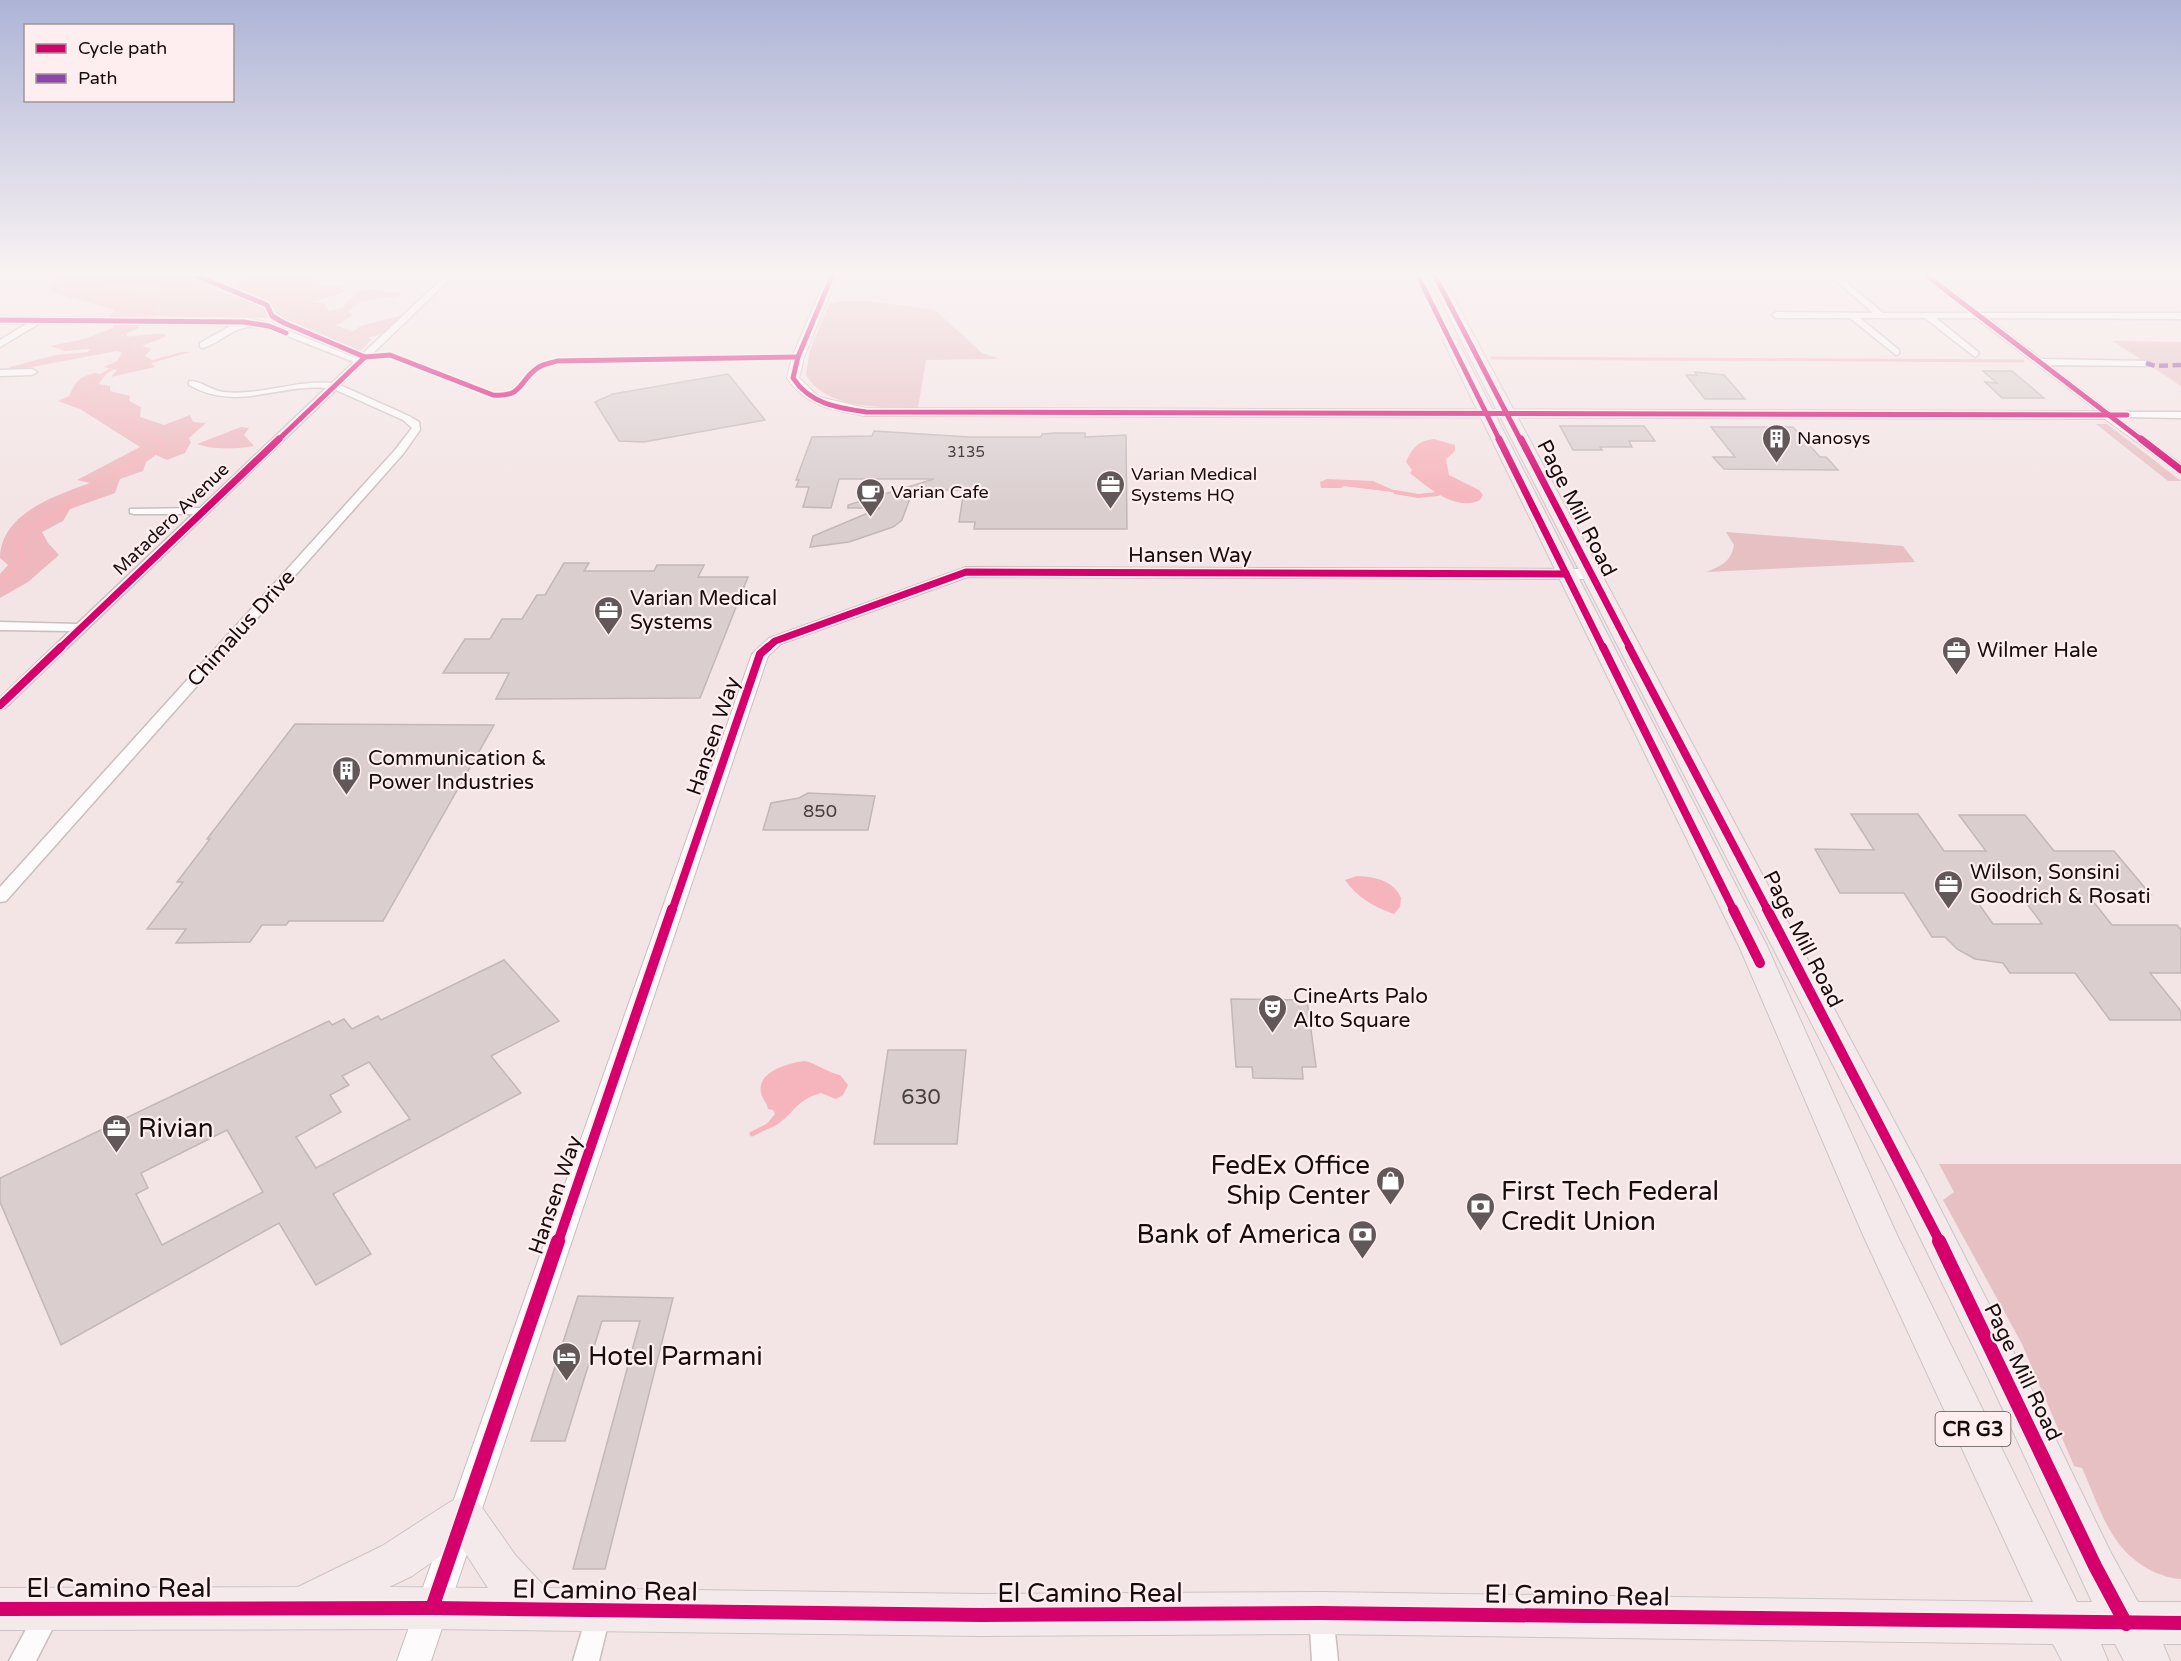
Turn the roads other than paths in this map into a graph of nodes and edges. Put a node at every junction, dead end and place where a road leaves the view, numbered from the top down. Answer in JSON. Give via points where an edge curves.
{"nodes":[{"id":1,"x":337,"y":354,"type":"edge"},
{"id":2,"x":368,"y":354,"type":"edge"},
{"id":3,"x":799,"y":354,"type":"edge"},
{"id":4,"x":1456,"y":354,"type":"edge"},
{"id":5,"x":1477,"y":354,"type":"edge"},
{"id":6,"x":2029,"y":354,"type":"edge"},
{"id":7,"x":361,"y":360,"type":"junction"},
{"id":8,"x":2040,"y":362,"type":"junction"},
{"id":9,"x":2146,"y":363,"type":"dead end"},
{"id":10,"x":32,"y":372,"type":"dead end"},
{"id":11,"x":0,"y":373,"type":"edge"},
{"id":12,"x":192,"y":383,"type":"dead end"},
{"id":13,"x":333,"y":386,"type":"junction"},
{"id":14,"x":1485,"y":412,"type":"junction"},
{"id":15,"x":1508,"y":412,"type":"junction"},
{"id":16,"x":2108,"y":415,"type":"junction"},
{"id":17,"x":2127,"y":415,"type":"dead end"},
{"id":18,"x":2181,"y":415,"type":"edge"},
{"id":19,"x":2181,"y":470,"type":"edge"},
{"id":20,"x":134,"y":511,"type":"dead end"},
{"id":21,"x":202,"y":511,"type":"junction"},
{"id":22,"x":1579,"y":574,"type":"junction"},
{"id":23,"x":0,"y":626,"type":"edge"},
{"id":24,"x":80,"y":628,"type":"junction"},
{"id":25,"x":0,"y":705,"type":"edge"},
{"id":26,"x":0,"y":877,"type":"edge"},
{"id":27,"x":17,"y":877,"type":"junction"},
{"id":28,"x":0,"y":897,"type":"edge"},
{"id":29,"x":464,"y":1516,"type":"junction"},
{"id":30,"x":432,"y":1608,"type":"junction"},
{"id":31,"x":0,"y":1609,"type":"edge"},
{"id":32,"x":50,"y":1609,"type":"junction"},
{"id":33,"x":299,"y":1609,"type":"junction"},
{"id":34,"x":536,"y":1609,"type":"junction"},
{"id":35,"x":599,"y":1610,"type":"junction"},
{"id":36,"x":1321,"y":1613,"type":"junction"},
{"id":37,"x":2181,"y":1623,"type":"edge"},
{"id":38,"x":2065,"y":1624,"type":"junction"},
{"id":39,"x":2126,"y":1624,"type":"junction"},
{"id":40,"x":22,"y":1661,"type":"edge"},
{"id":41,"x":414,"y":1661,"type":"edge"},
{"id":42,"x":586,"y":1661,"type":"edge"},
{"id":43,"x":1325,"y":1661,"type":"edge"},
{"id":44,"x":2086,"y":1661,"type":"edge"},
{"id":45,"x":2148,"y":1661,"type":"edge"}],
"edges":[{"from":1,"to":7,"type":"street"},
{"from":2,"to":7,"type":"street","name":"Matadero Avenue"},
{"from":3,"to":14,"type":"street","via":[[793,378],[806,394],[842,408],[892,414]]},
{"from":4,"to":14,"type":"main road","name":"Page Mill Road","number":"CR G3"},
{"from":5,"to":15,"type":"main road","name":"Page Mill Road","number":"CR G3"},
{"from":6,"to":8,"type":"street"},
{"from":7,"to":13,"type":"street","name":"Matadero Avenue"},
{"from":8,"to":9,"type":"street"},
{"from":8,"to":16,"type":"street"},
{"from":10,"to":11,"type":"street"},
{"from":12,"to":13,"type":"street","via":[[200,390],[226,394]]},
{"from":13,"to":21,"type":"street","name":"Matadero Avenue"},
{"from":13,"to":27,"type":"street","name":"Chimalus Drive","via":[[406,418],[417,428]]},
{"from":14,"to":15,"type":"street"},
{"from":14,"to":22,"type":"main road","name":"Page Mill Road","number":"CR G3"},
{"from":15,"to":16,"type":"street"},
{"from":15,"to":22,"type":"main road","name":"Page Mill Road","number":"CR G3"},
{"from":16,"to":19,"type":"street"},
{"from":17,"to":18,"type":"street"},
{"from":20,"to":21,"type":"street"},
{"from":21,"to":24,"type":"street","name":"Matadero Avenue"},
{"from":22,"to":29,"type":"street","name":"Hansen Way","via":[[966,572],[764,648]]},
{"from":22,"to":38,"type":"main road","name":"Page Mill Road","number":"CR G3","via":[[1753,946],[1880,1235]]},
{"from":22,"to":39,"type":"main road","name":"Page Mill Road","number":"CR G3","via":[[1910,1182]]},
{"from":23,"to":24,"type":"street"},
{"from":24,"to":25,"type":"street","name":"Matadero Avenue"},
{"from":26,"to":27,"type":"street"},
{"from":27,"to":28,"type":"street","name":"Chimalus Drive"},
{"from":29,"to":30,"type":"street","name":"Hansen Way"},
{"from":29,"to":33,"type":"main road","via":[[397,1561]]},
{"from":29,"to":34,"type":"main road","via":[[501,1571]]},
{"from":30,"to":33,"type":"main road","name":"El Camino Real"},
{"from":30,"to":34,"type":"main road","name":"El Camino Real"},
{"from":30,"to":41,"type":"street","name":"Hansen Way"},
{"from":31,"to":32,"type":"main road","name":"El Camino Real"},
{"from":32,"to":33,"type":"main road","name":"El Camino Real"},
{"from":32,"to":40,"type":"street"},
{"from":34,"to":35,"type":"main road","name":"El Camino Real"},
{"from":35,"to":36,"type":"main road","name":"El Camino Real","via":[[981,1615]]},
{"from":35,"to":42,"type":"street"},
{"from":36,"to":38,"type":"main road","name":"El Camino Real"},
{"from":36,"to":43,"type":"street"},
{"from":37,"to":39,"type":"main road","name":"El Camino Real"},
{"from":38,"to":39,"type":"main road","name":"El Camino Real"},
{"from":38,"to":44,"type":"main road","name":"Page Mill Road","number":"CR G3"},
{"from":39,"to":45,"type":"main road","name":"Page Mill Road","number":"CR G3"}]}
